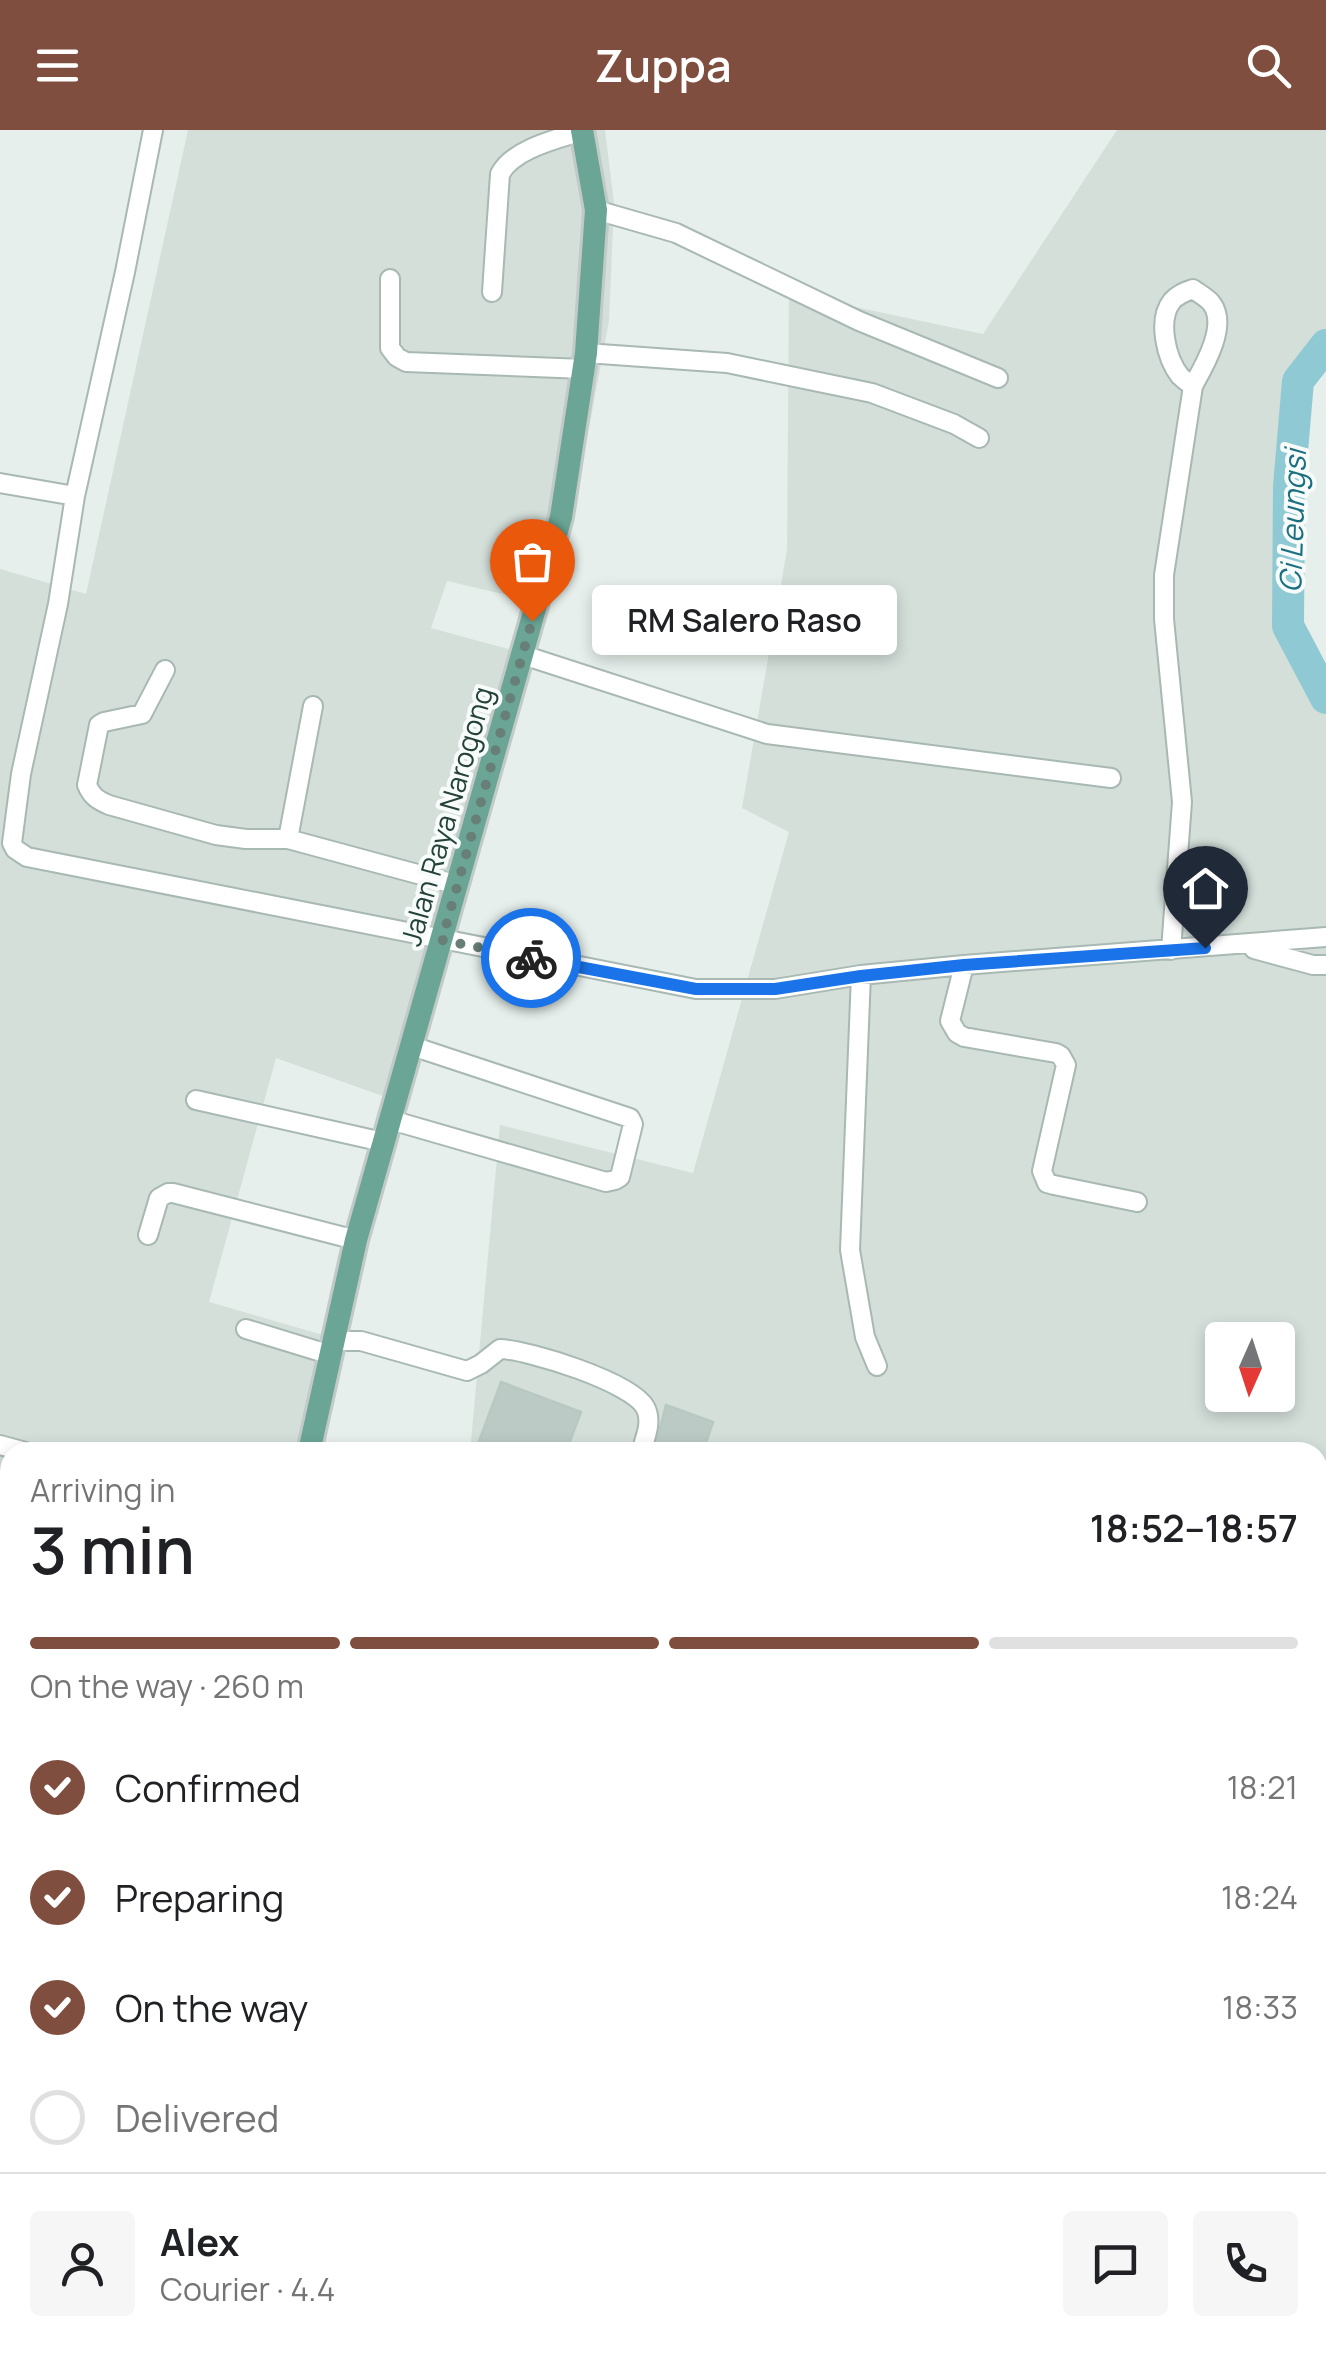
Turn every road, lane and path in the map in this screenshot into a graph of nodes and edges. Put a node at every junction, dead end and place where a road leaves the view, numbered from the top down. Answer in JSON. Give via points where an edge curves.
{"nodes":[{"id":1,"x":153,"y":130,"type":"edge"},
{"id":2,"x":582,"y":130,"type":"edge"},
{"id":3,"x":596,"y":210,"type":"junction"},
{"id":4,"x":390,"y":279,"type":"dead end"},
{"id":5,"x":492,"y":292,"type":"dead end"},
{"id":6,"x":585,"y":361,"type":"junction"},
{"id":7,"x":998,"y":378,"type":"dead end"},
{"id":8,"x":1192,"y":386,"type":"junction"},
{"id":9,"x":978,"y":438,"type":"dead end"},
{"id":10,"x":0,"y":483,"type":"edge"},
{"id":11,"x":75,"y":496,"type":"junction"},
{"id":12,"x":523,"y":656,"type":"junction"},
{"id":13,"x":165,"y":670,"type":"dead end"},
{"id":14,"x":313,"y":706,"type":"dead end"},
{"id":15,"x":1111,"y":778,"type":"dead end"},
{"id":16,"x":288,"y":838,"type":"junction"},
{"id":17,"x":458,"y":884,"type":"junction"},
{"id":18,"x":1326,"y":937,"type":"edge"},
{"id":19,"x":442,"y":940,"type":"junction"},
{"id":20,"x":1239,"y":945,"type":"junction"},
{"id":21,"x":1171,"y":950,"type":"junction"},
{"id":22,"x":964,"y":965,"type":"junction"},
{"id":23,"x":1326,"y":965,"type":"edge"},
{"id":24,"x":861,"y":976,"type":"junction"},
{"id":25,"x":412,"y":1046,"type":"junction"},
{"id":26,"x":196,"y":1100,"type":"dead end"},
{"id":27,"x":388,"y":1131,"type":"junction"},
{"id":28,"x":1137,"y":1202,"type":"dead end"},
{"id":29,"x":148,"y":1235,"type":"dead end"},
{"id":30,"x":356,"y":1240,"type":"junction"},
{"id":31,"x":246,"y":1329,"type":"dead end"},
{"id":32,"x":332,"y":1348,"type":"junction"},
{"id":33,"x":877,"y":1366,"type":"dead end"},
{"id":34,"x":310,"y":1442,"type":"edge"},
{"id":35,"x":644,"y":1442,"type":"edge"}],
"edges":[{"from":1,"to":11,"type":"street"},
{"from":2,"to":3,"type":"main road","name":"Jalan Raya Narogong"},
{"from":2,"to":5,"type":"street","via":[[504,164]]},
{"from":3,"to":6,"type":"main road","name":"Jalan Raya Narogong"},
{"from":3,"to":7,"type":"street","via":[[676,233]]},
{"from":4,"to":6,"type":"street","via":[[390,348],[400,360]]},
{"from":6,"to":9,"type":"street","via":[[726,363],[872,393]]},
{"from":6,"to":12,"type":"main road","name":"Jalan Raya Narogong","via":[[561,517]]},
{"from":8,"to":8,"type":"street","via":[[1206,363],[1217,318],[1212,303],[1192,289],[1176,296],[1164,326],[1168,354]]},
{"from":8,"to":21,"type":"street","via":[[1164,575],[1182,802]]},
{"from":10,"to":11,"type":"street"},
{"from":11,"to":19,"type":"street","via":[[21,774],[15,849],[27,857]]},
{"from":12,"to":15,"type":"street","via":[[767,734]]},
{"from":12,"to":17,"type":"main road","name":"Jalan Raya Narogong"},
{"from":13,"to":16,"type":"street","via":[[142,714],[99,725],[90,793],[110,806],[216,834]]},
{"from":14,"to":16,"type":"street"},
{"from":16,"to":17,"type":"street"},
{"from":17,"to":19,"type":"main road","name":"Jalan Raya Narogong"},
{"from":18,"to":20,"type":"street"},
{"from":19,"to":24,"type":"street","via":[[696,989],[775,989]]},
{"from":19,"to":25,"type":"main road","name":"Jalan Raya Narogong"},
{"from":20,"to":21,"type":"street"},
{"from":20,"to":23,"type":"street"},
{"from":21,"to":22,"type":"street"},
{"from":22,"to":24,"type":"street"},
{"from":22,"to":28,"type":"street","via":[[950,1021],[958,1033],[1064,1060],[1044,1178]]},
{"from":24,"to":33,"type":"street","via":[[850,1250],[864,1337]]},
{"from":25,"to":27,"type":"main road","name":"Jalan Raya Narogong"},
{"from":25,"to":27,"type":"street","via":[[630,1118],[620,1177],[606,1182]]},
{"from":26,"to":27,"type":"street"},
{"from":27,"to":30,"type":"main road","name":"Jalan Raya Narogong"},
{"from":29,"to":30,"type":"street","via":[[159,1198],[174,1193]]},
{"from":30,"to":32,"type":"main road","name":"Jalan Raya Narogong"},
{"from":31,"to":32,"type":"street"},
{"from":32,"to":34,"type":"main road","name":"Jalan Raya Narogong"},
{"from":32,"to":35,"type":"street","via":[[361,1341],[467,1370],[500,1349],[539,1355],[632,1394],[648,1416]]}]}
